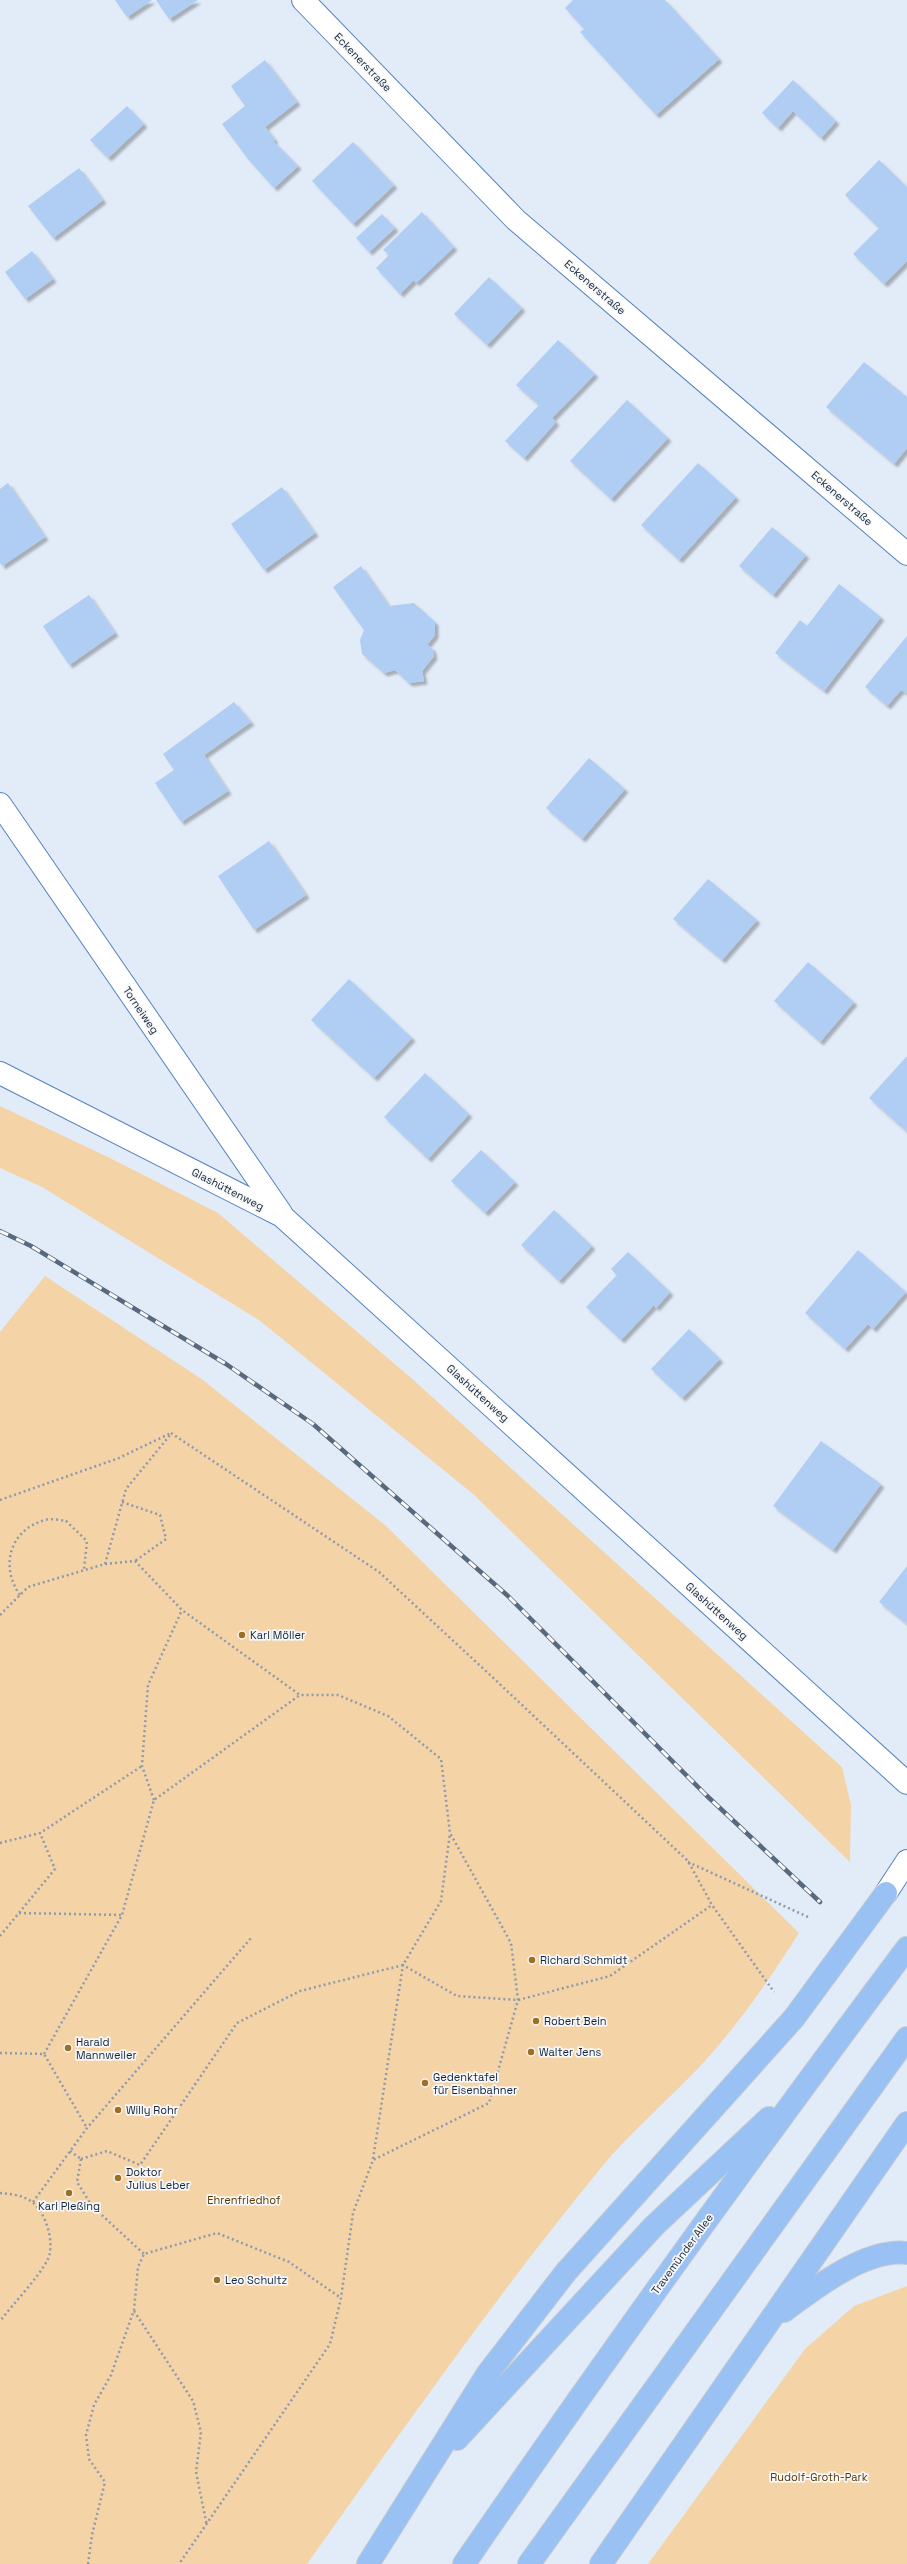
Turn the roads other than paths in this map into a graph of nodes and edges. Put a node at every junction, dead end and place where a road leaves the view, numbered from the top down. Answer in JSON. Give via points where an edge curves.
{"nodes":[{"id":1,"x":303,"y":0,"type":"edge"},
{"id":2,"x":907,"y":554,"type":"edge"},
{"id":3,"x":0,"y":804,"type":"edge"},
{"id":4,"x":0,"y":1073,"type":"edge"},
{"id":5,"x":282,"y":1216,"type":"junction"},
{"id":6,"x":907,"y":1783,"type":"edge"},
{"id":7,"x":907,"y":1861,"type":"edge"},
{"id":8,"x":886,"y":1893,"type":"joint"},
{"id":9,"x":907,"y":1948,"type":"edge"},
{"id":10,"x":907,"y":2038,"type":"edge"},
{"id":11,"x":807,"y":2082,"type":"junction"},
{"id":12,"x":907,"y":2122,"type":"edge"},
{"id":13,"x":907,"y":2252,"type":"edge"},
{"id":14,"x":768,"y":2322,"type":"junction"},
{"id":15,"x":417,"y":2483,"type":"junction"},
{"id":16,"x":368,"y":2564,"type":"edge"},
{"id":17,"x":464,"y":2564,"type":"edge"},
{"id":18,"x":530,"y":2564,"type":"edge"},
{"id":19,"x":600,"y":2564,"type":"edge"}],
"edges":[{"from":1,"to":2,"type":"street","name":"Eckenerstraße","via":[[516,220]]},
{"from":3,"to":5,"type":"street","name":"Torneiweg"},
{"from":4,"to":5,"type":"street","name":"Glashüttenweg"},
{"from":5,"to":6,"type":"street","name":"Glashüttenweg"},
{"from":7,"to":8,"type":"street"},
{"from":8,"to":15,"type":"highway","via":[[794,2018],[566,2272],[488,2373]]},
{"from":9,"to":11,"type":"highway","name":"Travemünder Allee"},
{"from":10,"to":18,"type":"highway"},
{"from":11,"to":15,"type":"highway","via":[[654,2226]]},
{"from":11,"to":17,"type":"highway","name":"Travemünder Allee","via":[[578,2399]]},
{"from":12,"to":14,"type":"highway"},
{"from":13,"to":14,"type":"highway","via":[[878,2257],[834,2274]]},
{"from":14,"to":19,"type":"highway"},
{"from":15,"to":16,"type":"highway"}]}
